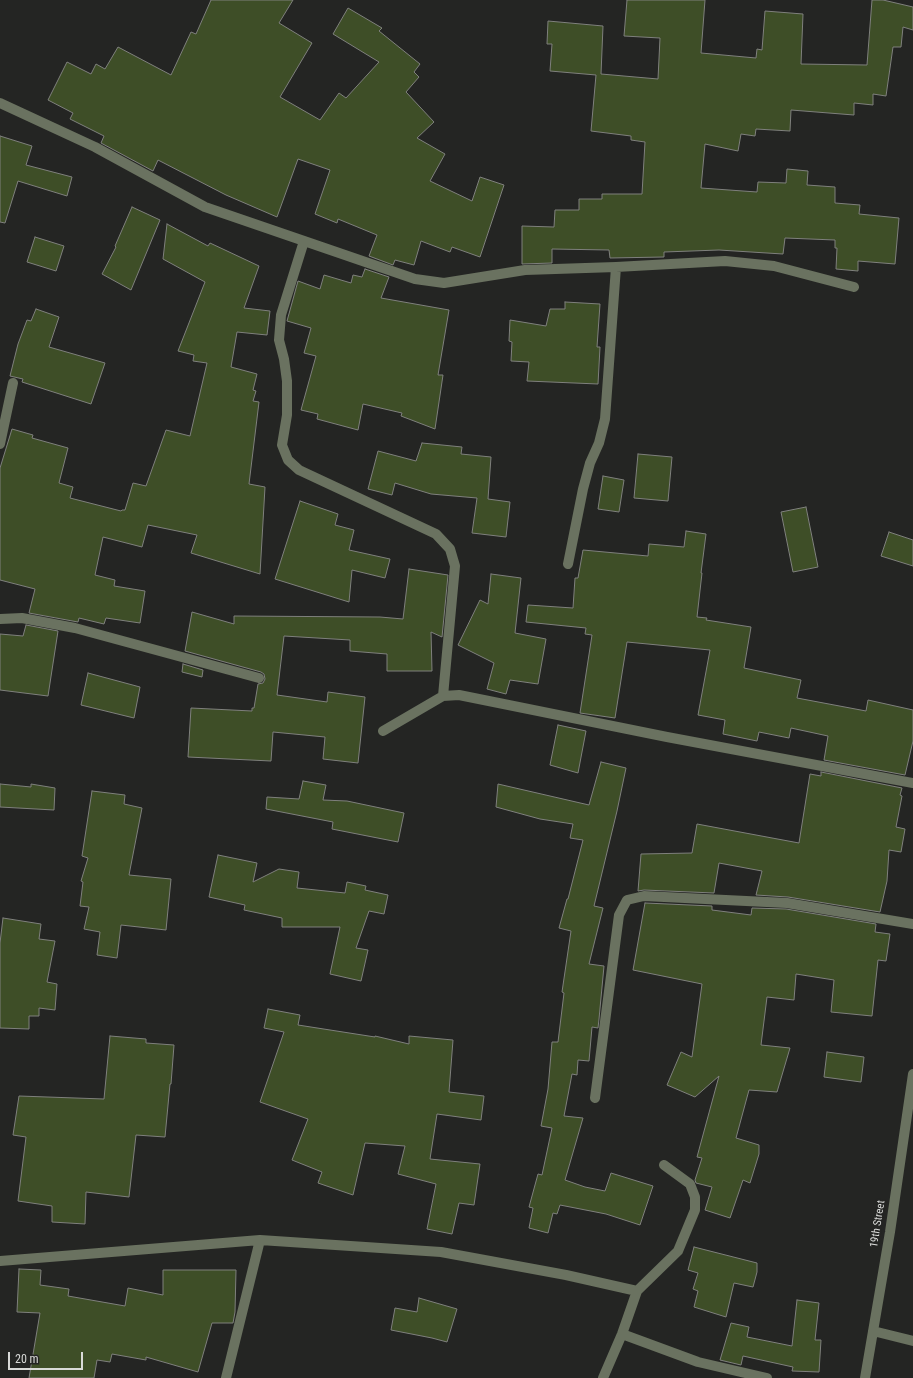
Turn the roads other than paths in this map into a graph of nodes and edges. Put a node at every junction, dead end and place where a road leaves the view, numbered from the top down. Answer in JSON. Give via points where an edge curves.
{"nodes":[{"id":1,"x":0,"y":104,"type":"edge"},
{"id":2,"x":304,"y":241,"type":"junction"},
{"id":3,"x":616,"y":267,"type":"junction"},
{"id":4,"x":854,"y":287,"type":"dead end"},
{"id":5,"x":13,"y":383,"type":"dead end"},
{"id":6,"x":0,"y":444,"type":"edge"},
{"id":7,"x":568,"y":564,"type":"dead end"},
{"id":8,"x":0,"y":619,"type":"edge"},
{"id":9,"x":259,"y":678,"type":"dead end"},
{"id":10,"x":443,"y":696,"type":"junction"},
{"id":11,"x":383,"y":731,"type":"dead end"},
{"id":12,"x":913,"y":783,"type":"edge"},
{"id":13,"x":913,"y":924,"type":"edge"},
{"id":14,"x":913,"y":1074,"type":"edge"},
{"id":15,"x":595,"y":1098,"type":"dead end"},
{"id":16,"x":664,"y":1165,"type":"dead end"},
{"id":17,"x":260,"y":1240,"type":"junction"},
{"id":18,"x":0,"y":1261,"type":"edge"},
{"id":19,"x":637,"y":1291,"type":"junction"},
{"id":20,"x":873,"y":1331,"type":"junction"},
{"id":21,"x":622,"y":1334,"type":"junction"},
{"id":22,"x":913,"y":1341,"type":"edge"},
{"id":23,"x":226,"y":1378,"type":"edge"},
{"id":24,"x":603,"y":1378,"type":"edge"},
{"id":25,"x":767,"y":1378,"type":"edge"},
{"id":26,"x":865,"y":1378,"type":"edge"}],
"edges":[{"from":1,"to":2,"type":"street","via":[[95,147],[205,207]]},
{"from":2,"to":3,"type":"street","via":[[415,279],[444,283],[525,270]]},
{"from":2,"to":10,"type":"street","via":[[281,315],[279,340],[287,381],[287,415],[282,445],[288,460],[299,470],[436,534],[450,549],[455,566]]},
{"from":3,"to":4,"type":"street","via":[[725,260],[774,266]]},
{"from":3,"to":7,"type":"street","via":[[604,419],[600,443],[590,463],[583,489]]},
{"from":5,"to":6,"type":"street"},
{"from":8,"to":9,"type":"street","via":[[22,618],[75,628]]},
{"from":10,"to":11,"type":"street"},
{"from":10,"to":12,"type":"street","via":[[459,695]]},
{"from":13,"to":15,"type":"street","via":[[788,903],[644,896],[627,900],[619,915]]},
{"from":14,"to":20,"type":"street","name":"19th Street"},
{"from":16,"to":19,"type":"street","via":[[690,1184],[695,1197],[695,1210],[678,1251]]},
{"from":17,"to":18,"type":"street"},
{"from":17,"to":19,"type":"street","via":[[441,1252]]},
{"from":17,"to":23,"type":"street"},
{"from":19,"to":21,"type":"street"},
{"from":20,"to":22,"type":"street"},
{"from":20,"to":26,"type":"street","name":"19th Street"},
{"from":21,"to":24,"type":"street"},
{"from":21,"to":25,"type":"street","via":[[698,1362]]}]}
